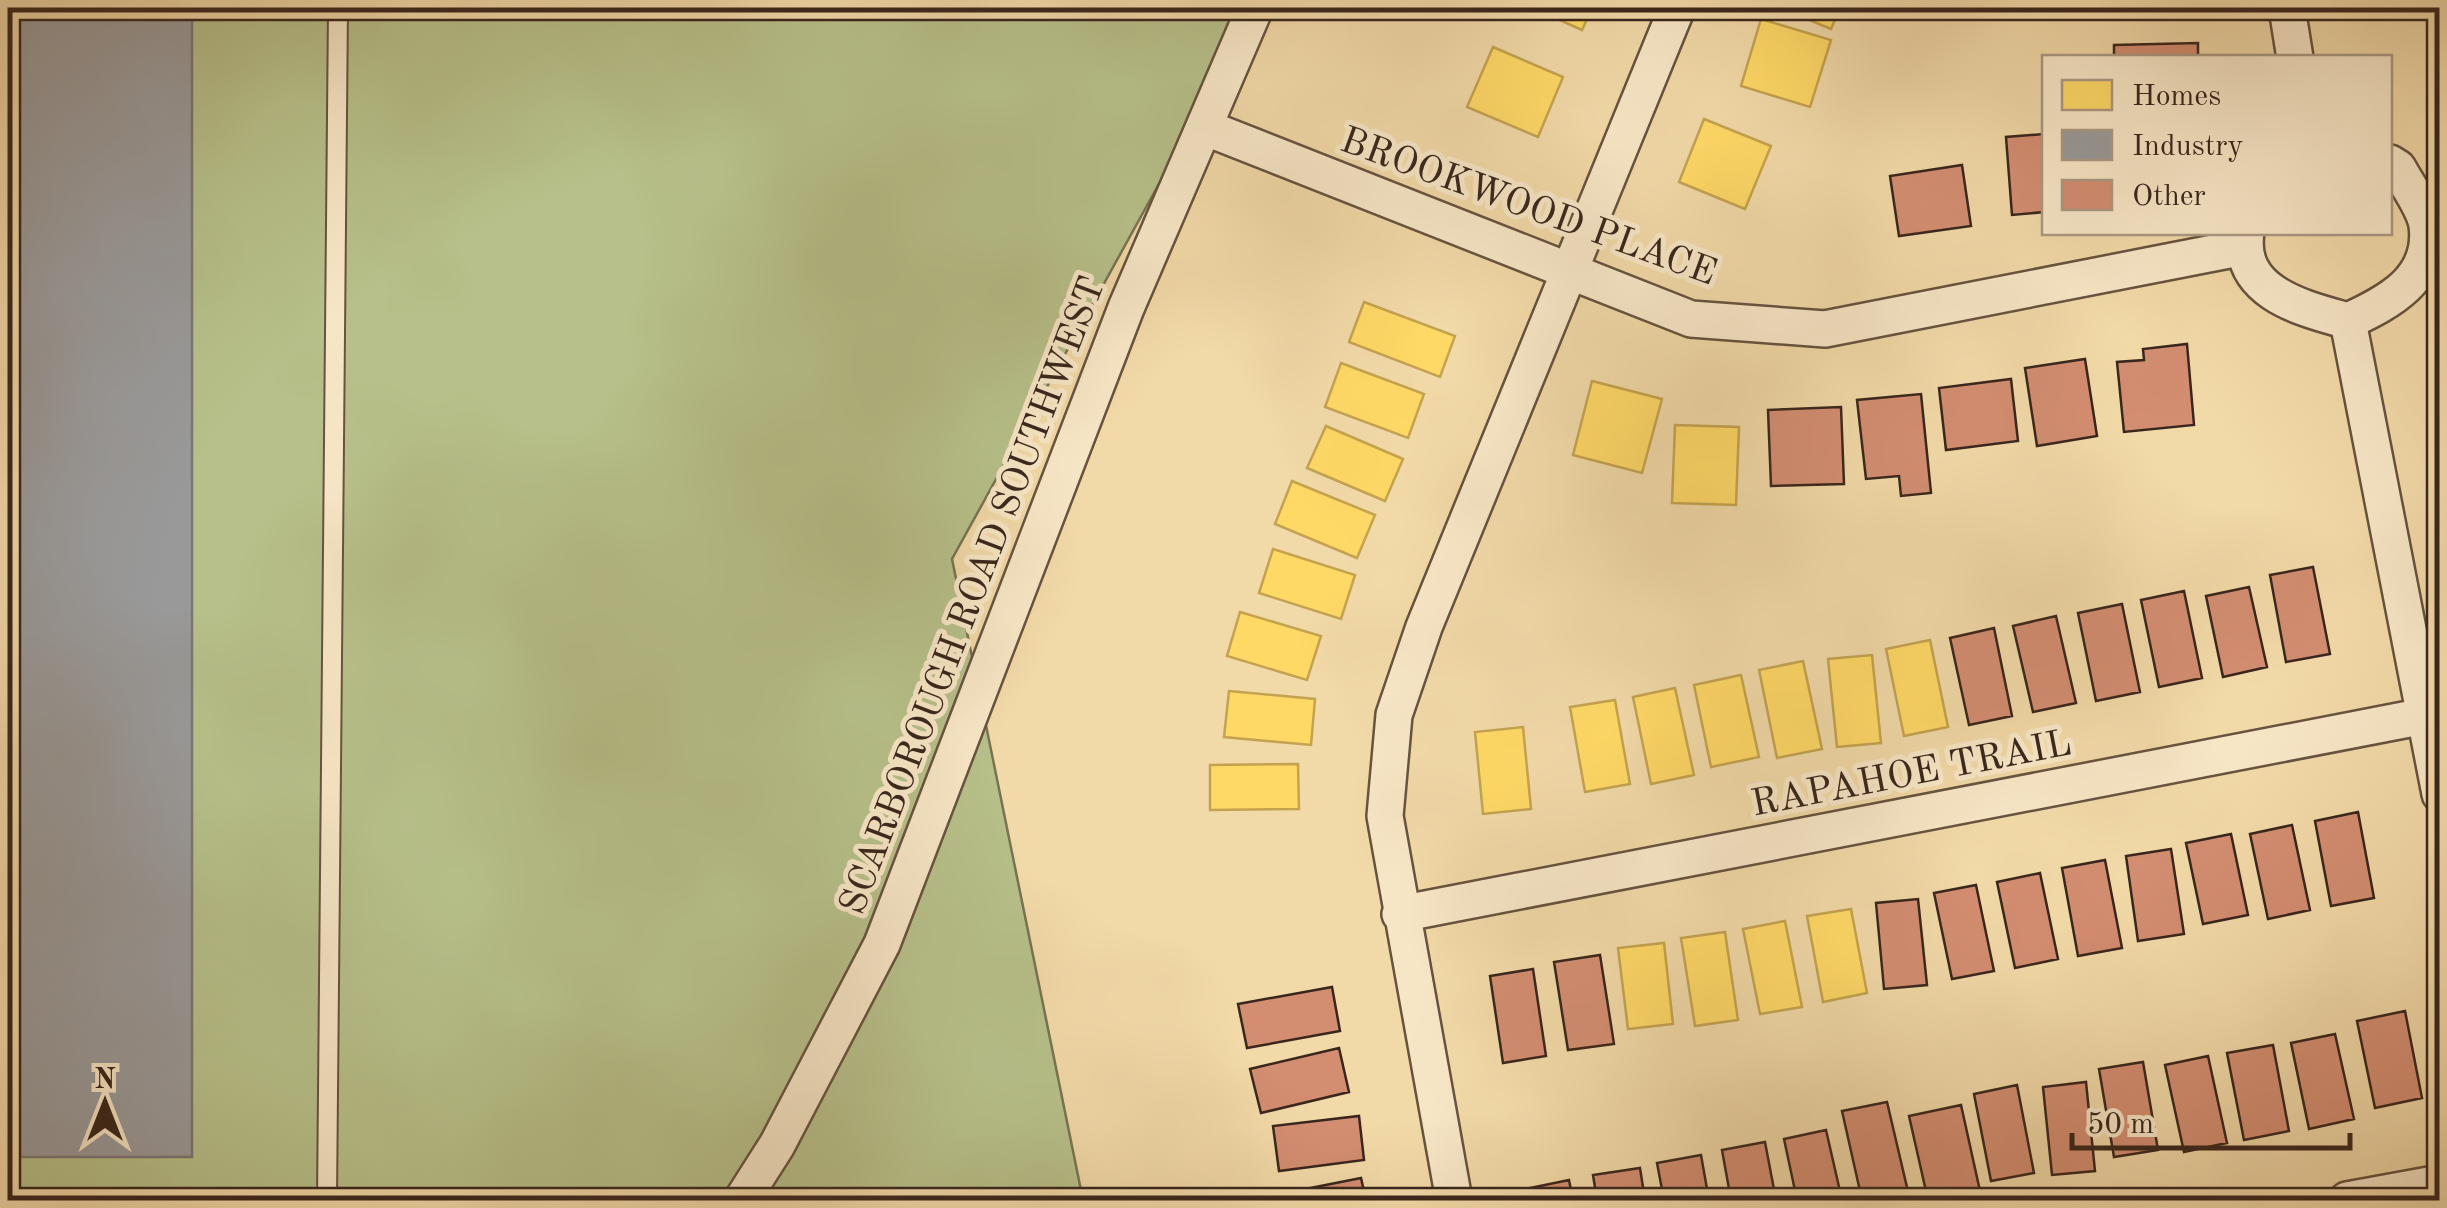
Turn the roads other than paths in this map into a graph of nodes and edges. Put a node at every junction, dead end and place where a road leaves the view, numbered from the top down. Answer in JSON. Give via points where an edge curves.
{"nodes":[{"id":1,"x":338,"y":8,"type":"edge"},
{"id":2,"x":1255,"y":8,"type":"edge"},
{"id":3,"x":1677,"y":8,"type":"edge"},
{"id":4,"x":2288,"y":8,"type":"edge"},
{"id":5,"x":2295,"y":55,"type":"edge"},
{"id":6,"x":1204,"y":127,"type":"junction"},
{"id":7,"x":2392,"y":164,"type":"edge"},
{"id":8,"x":2433,"y":221,"type":"edge"},
{"id":9,"x":2245,"y":240,"type":"edge"},
{"id":10,"x":1567,"y":270,"type":"junction"},
{"id":11,"x":2348,"y":322,"type":"junction"},
{"id":12,"x":2432,"y":714,"type":"edge"},
{"id":13,"x":2440,"y":794,"type":"edge"},
{"id":14,"x":1400,"y":914,"type":"junction"},
{"id":15,"x":2440,"y":1183,"type":"edge"},
{"id":16,"x":327,"y":1200,"type":"edge"},
{"id":17,"x":742,"y":1200,"type":"edge"},
{"id":18,"x":1454,"y":1200,"type":"edge"},
{"id":19,"x":2347,"y":1200,"type":"edge"}],
"edges":[{"from":1,"to":16,"type":"lane"},
{"from":2,"to":6,"type":"street","name":"SCARBOROUGH ROAD SOUTHWEST"},
{"from":3,"to":10,"type":"street"},
{"from":4,"to":5,"type":"street"},
{"from":6,"to":10,"type":"street","name":"BROOKWOOD PLACE"},
{"from":6,"to":17,"type":"street","name":"SCARBOROUGH ROAD SOUTHWEST","via":[[1126,308],[882,944]]},
{"from":7,"to":8,"type":"street"},
{"from":8,"to":11,"type":"street","via":[[2425,258],[2397,298]]},
{"from":9,"to":10,"type":"street","name":"BROOKWOOD PLACE","via":[[1826,330],[1690,319]]},
{"from":9,"to":11,"type":"street","name":"BROOKWOOD PLACE","via":[[2256,281],[2295,306]]},
{"from":10,"to":14,"type":"street","via":[[1394,716],[1384,816]]},
{"from":11,"to":12,"type":"street"},
{"from":12,"to":13,"type":"street"},
{"from":12,"to":14,"type":"street","name":"RAPAHOE TRAIL"},
{"from":14,"to":18,"type":"street"},
{"from":15,"to":19,"type":"street"}]}
